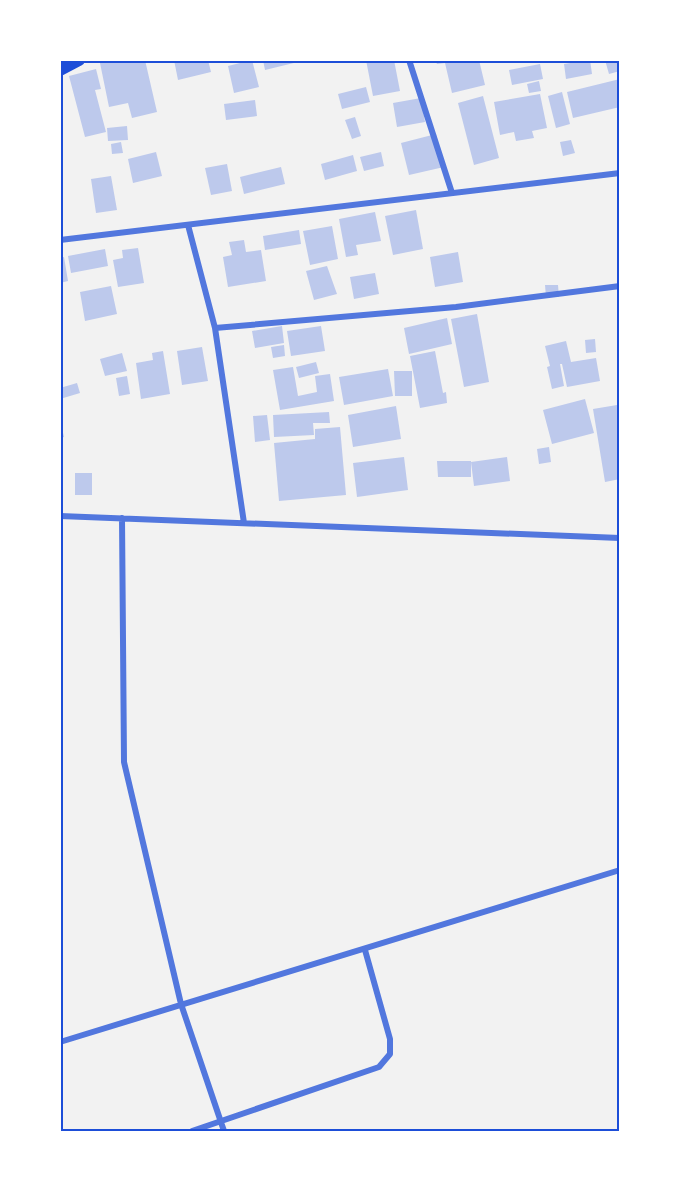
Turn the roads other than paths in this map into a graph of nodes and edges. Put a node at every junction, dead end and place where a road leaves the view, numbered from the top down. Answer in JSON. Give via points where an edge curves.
{"nodes":[{"id":1,"x":79,"y":60,"type":"edge"},
{"id":2,"x":409,"y":60,"type":"edge"},
{"id":3,"x":60,"y":70,"type":"edge"},
{"id":4,"x":620,"y":173,"type":"edge"},
{"id":5,"x":452,"y":193,"type":"junction"},
{"id":6,"x":188,"y":225,"type":"junction"},
{"id":7,"x":60,"y":240,"type":"edge"},
{"id":8,"x":620,"y":286,"type":"edge"},
{"id":9,"x":215,"y":328,"type":"junction"},
{"id":10,"x":60,"y":516,"type":"edge"},
{"id":11,"x":122,"y":518,"type":"junction"},
{"id":12,"x":244,"y":523,"type":"junction"},
{"id":13,"x":620,"y":538,"type":"edge"},
{"id":14,"x":620,"y":870,"type":"edge"},
{"id":15,"x":365,"y":950,"type":"junction"},
{"id":16,"x":181,"y":1004,"type":"junction"},
{"id":17,"x":60,"y":1042,"type":"edge"},
{"id":18,"x":222,"y":1121,"type":"junction"},
{"id":19,"x":192,"y":1131,"type":"edge"},
{"id":20,"x":224,"y":1131,"type":"edge"}],
"edges":[{"from":1,"to":3,"type":"main road"},
{"from":2,"to":5,"type":"street"},
{"from":4,"to":5,"type":"street"},
{"from":5,"to":6,"type":"street"},
{"from":6,"to":7,"type":"street"},
{"from":6,"to":9,"type":"street"},
{"from":8,"to":9,"type":"street","via":[[456,308]]},
{"from":9,"to":12,"type":"street"},
{"from":10,"to":11,"type":"street"},
{"from":11,"to":12,"type":"street"},
{"from":11,"to":16,"type":"street","via":[[124,762]]},
{"from":12,"to":13,"type":"street"},
{"from":14,"to":15,"type":"street"},
{"from":15,"to":16,"type":"street"},
{"from":15,"to":18,"type":"street","via":[[390,1040],[390,1054],[385,1060],[379,1067]]},
{"from":16,"to":17,"type":"street"},
{"from":16,"to":18,"type":"street"},
{"from":18,"to":19,"type":"street"},
{"from":18,"to":20,"type":"street"}]}
